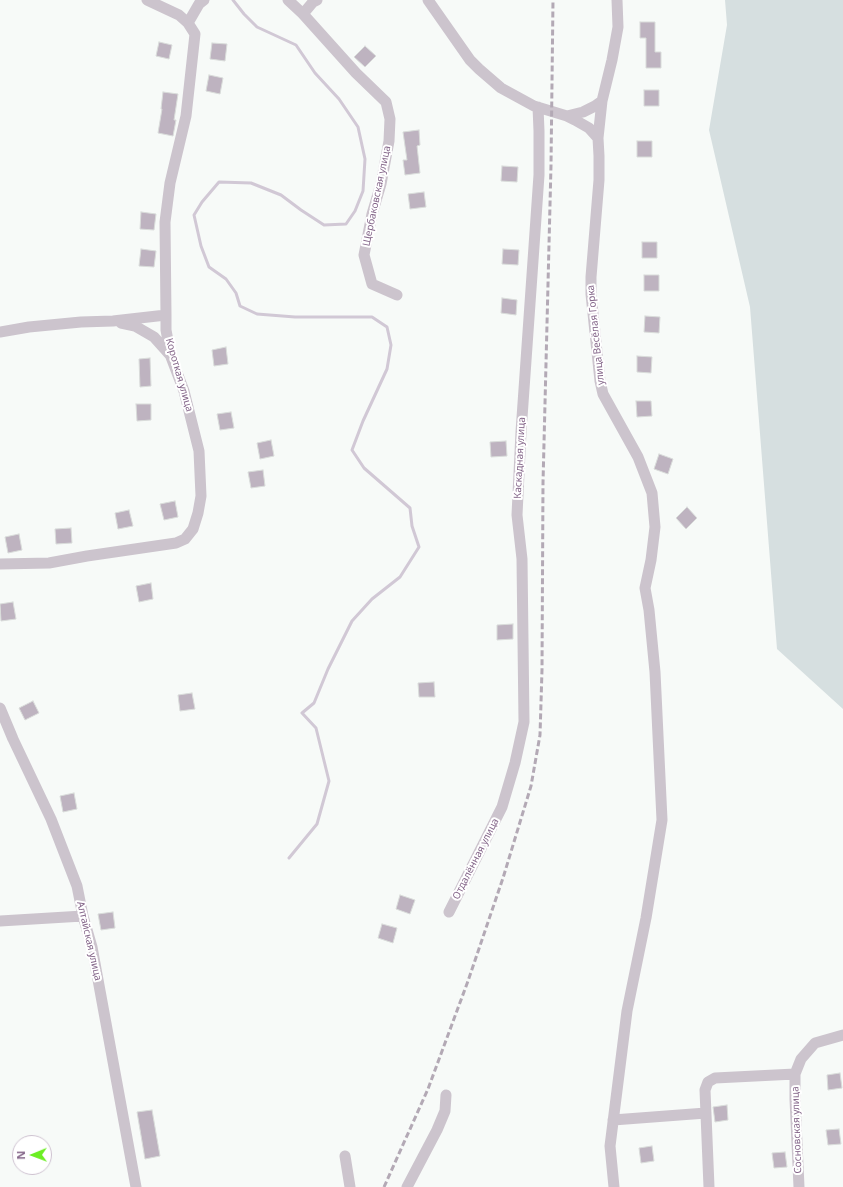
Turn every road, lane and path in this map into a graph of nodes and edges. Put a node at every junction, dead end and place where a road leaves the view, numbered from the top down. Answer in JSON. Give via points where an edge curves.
{"nodes":[{"id":1,"x":147,"y":0,"type":"edge"},
{"id":2,"x":204,"y":0,"type":"edge"},
{"id":3,"x":288,"y":0,"type":"edge"},
{"id":4,"x":317,"y":0,"type":"edge"},
{"id":5,"x":428,"y":0,"type":"edge"},
{"id":6,"x":617,"y":0,"type":"edge"},
{"id":7,"x":303,"y":14,"type":"junction"},
{"id":8,"x":188,"y":23,"type":"junction"},
{"id":9,"x":602,"y":101,"type":"junction"},
{"id":10,"x":538,"y":107,"type":"junction"},
{"id":11,"x":567,"y":116,"type":"junction"},
{"id":12,"x":598,"y":138,"type":"junction"},
{"id":13,"x":397,"y":294,"type":"dead end"},
{"id":14,"x":166,"y":315,"type":"junction"},
{"id":15,"x":113,"y":321,"type":"junction"},
{"id":16,"x":0,"y":332,"type":"edge"},
{"id":17,"x":172,"y":356,"type":"junction"},
{"id":18,"x":0,"y":564,"type":"edge"},
{"id":19,"x":0,"y":708,"type":"edge"},
{"id":20,"x":502,"y":807,"type":"joint"},
{"id":21,"x":449,"y":912,"type":"dead end"},
{"id":22,"x":83,"y":916,"type":"junction"},
{"id":23,"x":0,"y":921,"type":"edge"},
{"id":24,"x":843,"y":1035,"type":"edge"},
{"id":25,"x":795,"y":1074,"type":"junction"},
{"id":26,"x":446,"y":1095,"type":"dead end"},
{"id":27,"x":706,"y":1113,"type":"junction"},
{"id":28,"x":613,"y":1120,"type":"junction"},
{"id":29,"x":345,"y":1156,"type":"dead end"},
{"id":30,"x":136,"y":1187,"type":"edge"},
{"id":31,"x":350,"y":1187,"type":"edge"},
{"id":32,"x":407,"y":1187,"type":"edge"},
{"id":33,"x":614,"y":1187,"type":"edge"},
{"id":34,"x":710,"y":1187,"type":"edge"},
{"id":35,"x":800,"y":1187,"type":"edge"}],
"edges":[{"from":1,"to":8,"type":"street","via":[[179,15]]},
{"from":2,"to":8,"type":"street"},
{"from":3,"to":7,"type":"street","name":"Щербаковская улица"},
{"from":4,"to":7,"type":"street"},
{"from":5,"to":10,"type":"street","via":[[479,69],[501,88]]},
{"from":6,"to":9,"type":"street","name":"улица Весёлая Горка","via":[[618,27]]},
{"from":7,"to":13,"type":"street","name":"Щербаковская улица","via":[[351,68],[386,102],[390,119],[389,141],[364,255],[372,284]]},
{"from":8,"to":14,"type":"street","name":"Короткая улица","via":[[195,34],[186,116],[170,183],[165,222]]},
{"from":9,"to":11,"type":"street","via":[[583,112]]},
{"from":9,"to":12,"type":"street","name":"улица Весёлая Горка"},
{"from":10,"to":11,"type":"street"},
{"from":10,"to":20,"type":"street","name":"Каскадная улица","via":[[539,175],[517,515],[522,558],[524,722]]},
{"from":11,"to":12,"type":"street","via":[[589,128]]},
{"from":12,"to":28,"type":"street","name":"улица Весёлая Горка","via":[[599,180],[591,294],[603,394],[638,456],[652,492],[655,527],[645,588],[655,672],[662,820],[627,1011]]},
{"from":14,"to":15,"type":"street"},
{"from":14,"to":17,"type":"street","name":"Короткая улица","via":[[166,330]]},
{"from":15,"to":16,"type":"street","via":[[29,327]]},
{"from":15,"to":17,"type":"street","via":[[135,326],[154,337]]},
{"from":17,"to":18,"type":"street","name":"Короткая улица","via":[[199,450],[201,496],[193,530],[185,539],[176,543],[49,563]]},
{"from":19,"to":22,"type":"street","name":"Алтайская улица","via":[[51,819],[76,886]]},
{"from":20,"to":21,"type":"street","name":"Отдалённая улица"},
{"from":22,"to":23,"type":"street"},
{"from":22,"to":30,"type":"street","name":"Алтайская улица","via":[[92,947]]},
{"from":24,"to":25,"type":"street","via":[[815,1043],[801,1059]]},
{"from":25,"to":27,"type":"street","name":"Сосновская улица","via":[[715,1078],[708,1082],[705,1090]]},
{"from":25,"to":35,"type":"street","name":"Сосновская улица"},
{"from":26,"to":32,"type":"street","via":[[445,1111]]},
{"from":27,"to":28,"type":"street"},
{"from":27,"to":34,"type":"street","name":"Сосновская улица"},
{"from":28,"to":33,"type":"street","via":[[610,1146]]},
{"from":29,"to":31,"type":"street"}]}
